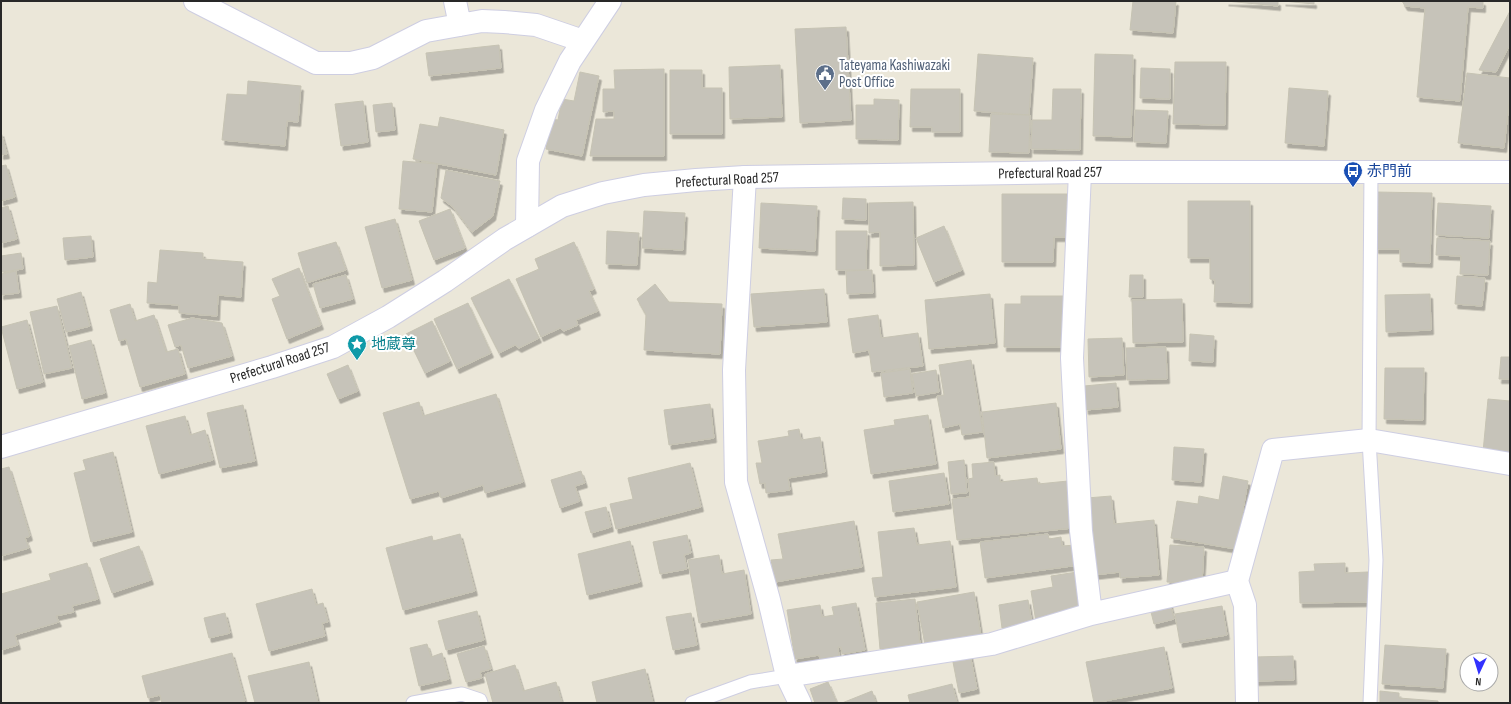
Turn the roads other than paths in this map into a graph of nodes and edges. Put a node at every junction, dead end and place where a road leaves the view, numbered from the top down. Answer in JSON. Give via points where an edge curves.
{"nodes":[{"id":1,"x":195,"y":1,"type":"edge"},
{"id":2,"x":455,"y":1,"type":"edge"},
{"id":3,"x":610,"y":1,"type":"edge"},
{"id":4,"x":460,"y":26,"type":"junction"},
{"id":5,"x":583,"y":41,"type":"junction"},
{"id":6,"x":1080,"y":172,"type":"junction"},
{"id":7,"x":1371,"y":172,"type":"junction"},
{"id":8,"x":1510,"y":172,"type":"edge"},
{"id":9,"x":746,"y":178,"type":"junction"},
{"id":10,"x":527,"y":226,"type":"junction"},
{"id":11,"x":1369,"y":440,"type":"junction"},
{"id":12,"x":1,"y":447,"type":"edge"},
{"id":13,"x":1510,"y":464,"type":"edge"},
{"id":14,"x":1237,"y":581,"type":"junction"},
{"id":15,"x":1091,"y":614,"type":"junction"},
{"id":16,"x":787,"y":676,"type":"junction"},
{"id":17,"x":413,"y":703,"type":"edge"},
{"id":18,"x":481,"y":703,"type":"edge"},
{"id":19,"x":692,"y":703,"type":"edge"},
{"id":20,"x":800,"y":703,"type":"edge"},
{"id":21,"x":1246,"y":703,"type":"edge"},
{"id":22,"x":1370,"y":703,"type":"edge"}],
"edges":[{"from":1,"to":4,"type":"street","via":[[316,62],[351,63],[366,60],[426,31]]},
{"from":2,"to":4,"type":"street"},
{"from":3,"to":5,"type":"street"},
{"from":4,"to":5,"type":"street","via":[[482,21],[536,25]]},
{"from":5,"to":10,"type":"street","via":[[570,61],[546,110],[528,161]]},
{"from":6,"to":7,"type":"street","name":"Prefectural Road 257"},
{"from":6,"to":9,"type":"street","name":"Prefectural Road 257"},
{"from":6,"to":15,"type":"street","via":[[1072,358],[1081,530]]},
{"from":7,"to":8,"type":"street","name":"Prefectural Road 257"},
{"from":7,"to":11,"type":"lane"},
{"from":9,"to":10,"type":"street","name":"Prefectural Road 257","via":[[644,185],[603,193],[562,206]]},
{"from":9,"to":16,"type":"street","via":[[734,370],[736,482]]},
{"from":10,"to":12,"type":"street","name":"Prefectural Road 257","via":[[446,281],[333,347]]},
{"from":11,"to":13,"type":"street"},
{"from":11,"to":14,"type":"street","via":[[1273,450]]},
{"from":11,"to":22,"type":"lane","via":[[1376,560]]},
{"from":14,"to":15,"type":"street"},
{"from":14,"to":21,"type":"street","via":[[1245,605]]},
{"from":15,"to":16,"type":"street","via":[[992,644]]},
{"from":16,"to":19,"type":"lane","via":[[750,682]]},
{"from":16,"to":20,"type":"street"},
{"from":17,"to":18,"type":"lane","via":[[462,694],[480,700]]}]}
